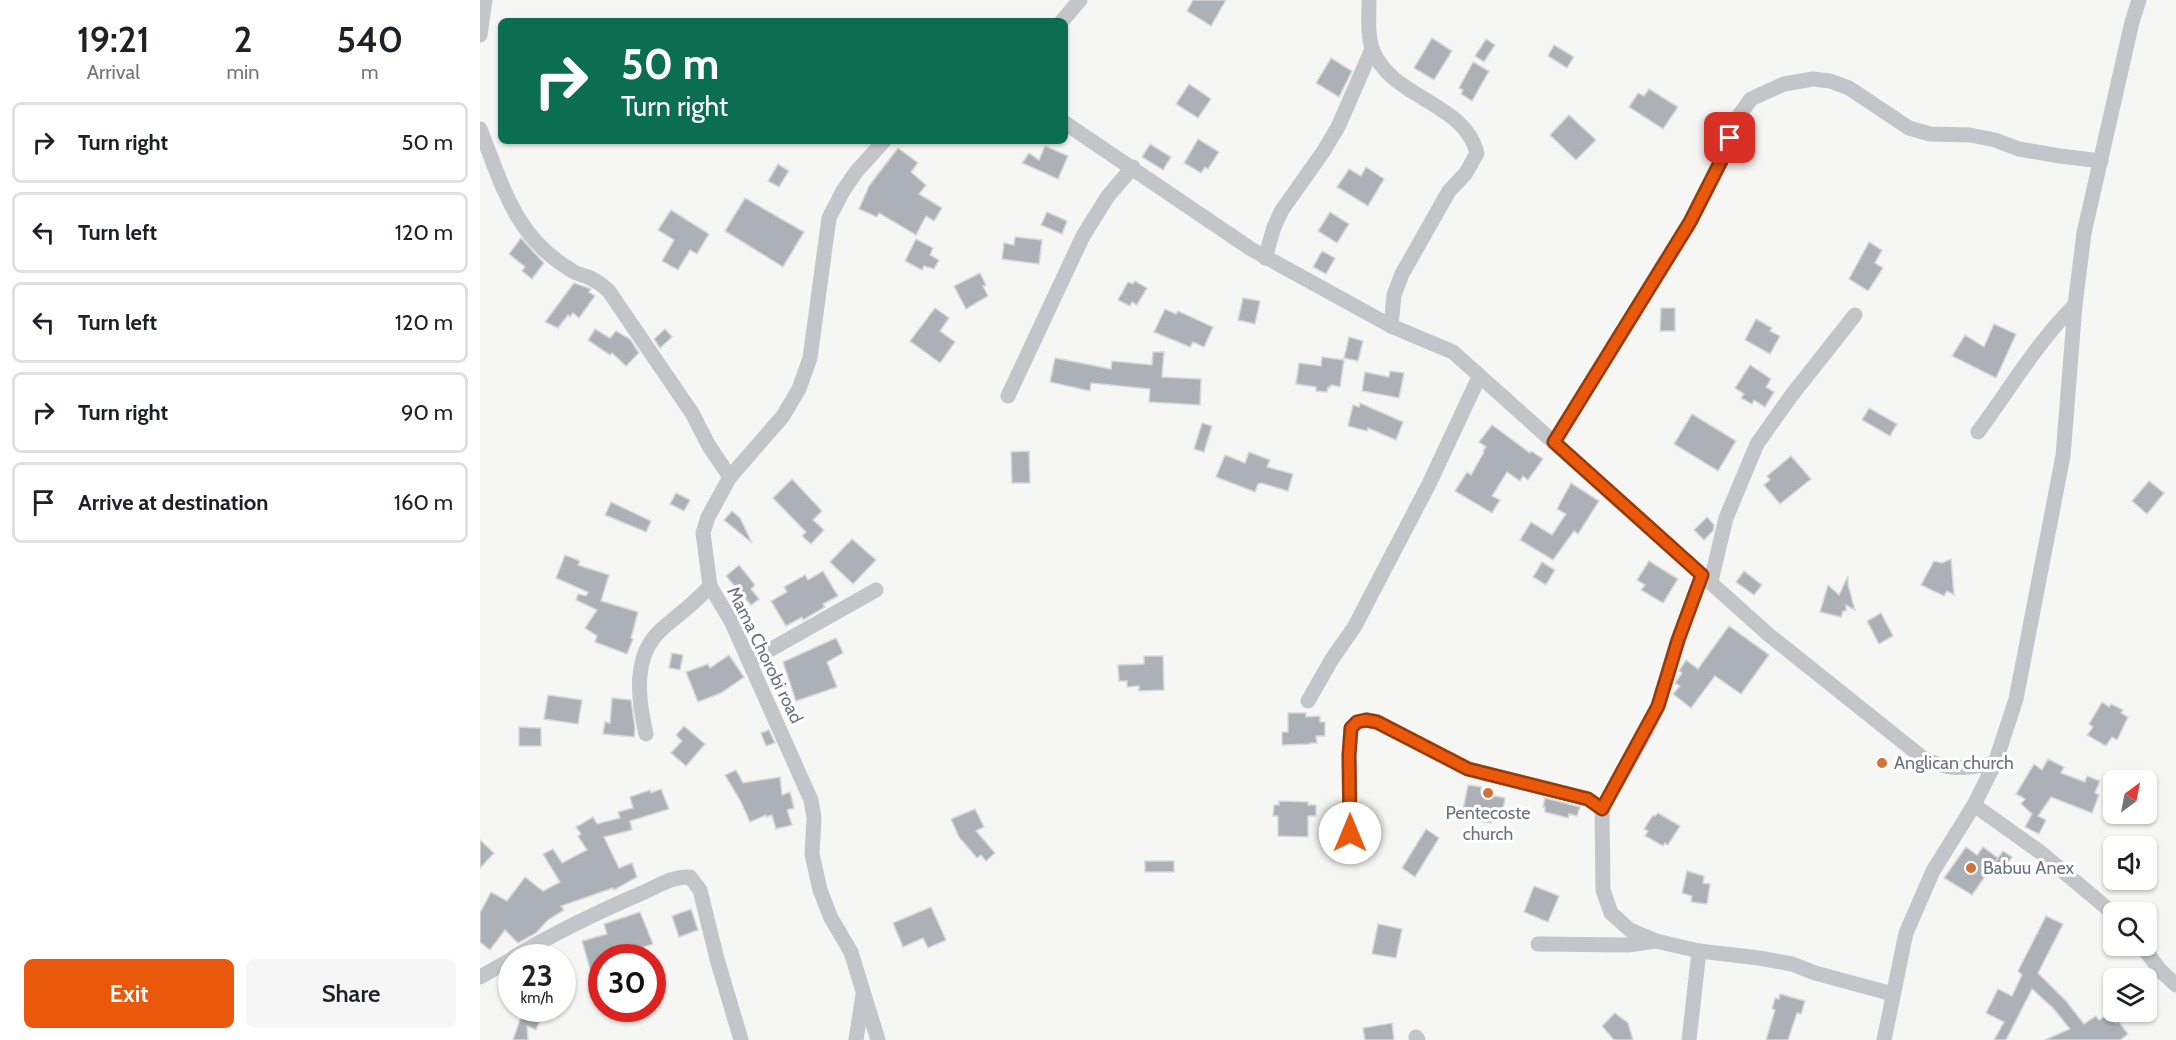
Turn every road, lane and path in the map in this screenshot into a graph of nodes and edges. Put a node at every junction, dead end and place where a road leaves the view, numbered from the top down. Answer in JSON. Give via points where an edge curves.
{"nodes":[{"id":1,"x":485,"y":0,"type":"edge"},
{"id":2,"x":1080,"y":0,"type":"edge"},
{"id":3,"x":1369,"y":0,"type":"edge"},
{"id":4,"x":2139,"y":0,"type":"edge"},
{"id":5,"x":1065,"y":18,"type":"edge"},
{"id":6,"x":480,"y":35,"type":"edge"},
{"id":7,"x":1372,"y":49,"type":"junction"},
{"id":8,"x":1068,"y":125,"type":"edge"},
{"id":9,"x":480,"y":129,"type":"edge"},
{"id":10,"x":881,"y":144,"type":"edge"},
{"id":11,"x":2101,"y":161,"type":"junction"},
{"id":12,"x":1132,"y":167,"type":"junction"},
{"id":13,"x":1265,"y":258,"type":"junction"},
{"id":14,"x":2075,"y":305,"type":"junction"},
{"id":15,"x":1855,"y":315,"type":"dead end"},
{"id":16,"x":1391,"y":326,"type":"junction"},
{"id":17,"x":1479,"y":376,"type":"junction"},
{"id":18,"x":1008,"y":396,"type":"dead end"},
{"id":19,"x":1978,"y":432,"type":"dead end"},
{"id":20,"x":1554,"y":442,"type":"junction"},
{"id":21,"x":730,"y":477,"type":"junction"},
{"id":22,"x":1706,"y":578,"type":"junction"},
{"id":23,"x":710,"y":586,"type":"junction"},
{"id":24,"x":876,"y":590,"type":"dead end"},
{"id":25,"x":750,"y":661,"type":"junction"},
{"id":26,"x":1308,"y":701,"type":"dead end"},
{"id":27,"x":646,"y":734,"type":"dead end"},
{"id":28,"x":1995,"y":763,"type":"junction"},
{"id":29,"x":1974,"y":806,"type":"junction"},
{"id":30,"x":1602,"y":809,"type":"junction"},
{"id":31,"x":1350,"y":833,"type":"dead end"},
{"id":32,"x":2103,"y":905,"type":"edge"},
{"id":33,"x":1656,"y":941,"type":"junction"},
{"id":34,"x":536,"y":944,"type":"edge"},
{"id":35,"x":1538,"y":944,"type":"dead end"},
{"id":36,"x":1699,"y":951,"type":"junction"},
{"id":37,"x":2149,"y":956,"type":"edge"},
{"id":38,"x":498,"y":967,"type":"edge"},
{"id":39,"x":480,"y":977,"type":"edge"},
{"id":40,"x":2176,"y":985,"type":"edge"},
{"id":41,"x":863,"y":991,"type":"junction"},
{"id":42,"x":1893,"y":994,"type":"junction"},
{"id":43,"x":741,"y":1040,"type":"edge"},
{"id":44,"x":856,"y":1040,"type":"edge"},
{"id":45,"x":878,"y":1040,"type":"edge"},
{"id":46,"x":1689,"y":1040,"type":"edge"},
{"id":47,"x":1884,"y":1040,"type":"edge"}],
"edges":[{"from":1,"to":6,"type":"street"},
{"from":2,"to":5,"type":"street"},
{"from":3,"to":7,"type":"street"},
{"from":4,"to":11,"type":"street"},
{"from":7,"to":13,"type":"street","via":[[1338,127],[1282,210]]},
{"from":7,"to":16,"type":"street","via":[[1389,73],[1463,125],[1477,153],[1466,173],[1449,191],[1402,274],[1394,295]]},
{"from":8,"to":12,"type":"street"},
{"from":9,"to":21,"type":"street","via":[[517,218],[548,253],[608,290],[692,413]]},
{"from":10,"to":21,"type":"street","name":"Mama Chorobi road","via":[[843,190],[829,218],[810,358],[799,389],[783,416]]},
{"from":11,"to":14,"type":"street","via":[[2084,233]]},
{"from":11,"to":20,"type":"street","via":[[2019,149],[1970,135],[1930,134],[1909,128],[1849,88],[1830,81],[1784,84],[1751,99],[1738,117],[1690,222]]},
{"from":12,"to":13,"type":"street"},
{"from":12,"to":18,"type":"street","via":[[1083,236]]},
{"from":13,"to":16,"type":"street"},
{"from":14,"to":19,"type":"street","via":[[2035,350]]},
{"from":14,"to":28,"type":"street","via":[[2063,456],[2016,699]]},
{"from":15,"to":22,"type":"street","via":[[1757,444]]},
{"from":16,"to":17,"type":"street","via":[[1453,352]]},
{"from":17,"to":20,"type":"street"},
{"from":17,"to":26,"type":"street","via":[[1429,484],[1355,626]]},
{"from":20,"to":22,"type":"street"},
{"from":21,"to":23,"type":"street","name":"Mama Chorobi road","via":[[703,533]]},
{"from":22,"to":28,"type":"street","via":[[1770,636],[1923,758],[1959,769]]},
{"from":22,"to":30,"type":"street","via":[[1678,640],[1658,706]]},
{"from":23,"to":25,"type":"street","name":"Mama Chorobi road"},
{"from":23,"to":27,"type":"street","via":[[646,648],[639,701]]},
{"from":24,"to":25,"type":"street"},
{"from":25,"to":41,"type":"street","name":"Mama Chorobi road","via":[[812,800],[812,854],[820,890],[851,952]]},
{"from":28,"to":29,"type":"street"},
{"from":29,"to":32,"type":"street","via":[[2040,852]]},
{"from":29,"to":42,"type":"street","via":[[1933,871],[1910,923]]},
{"from":30,"to":31,"type":"street","via":[[1588,799],[1468,769],[1366,720],[1351,728]]},
{"from":30,"to":33,"type":"street","via":[[1603,890],[1611,913],[1630,930]]},
{"from":33,"to":35,"type":"street","via":[[1628,945]]},
{"from":33,"to":36,"type":"street"},
{"from":34,"to":43,"type":"street","via":[[671,879],[690,877],[700,891]]},
{"from":36,"to":42,"type":"street","via":[[1792,964]]},
{"from":36,"to":46,"type":"street"},
{"from":37,"to":40,"type":"street"},
{"from":38,"to":39,"type":"street"},
{"from":41,"to":44,"type":"street"},
{"from":41,"to":45,"type":"street","name":"Mama Chorobi road"},
{"from":42,"to":47,"type":"street"}]}
